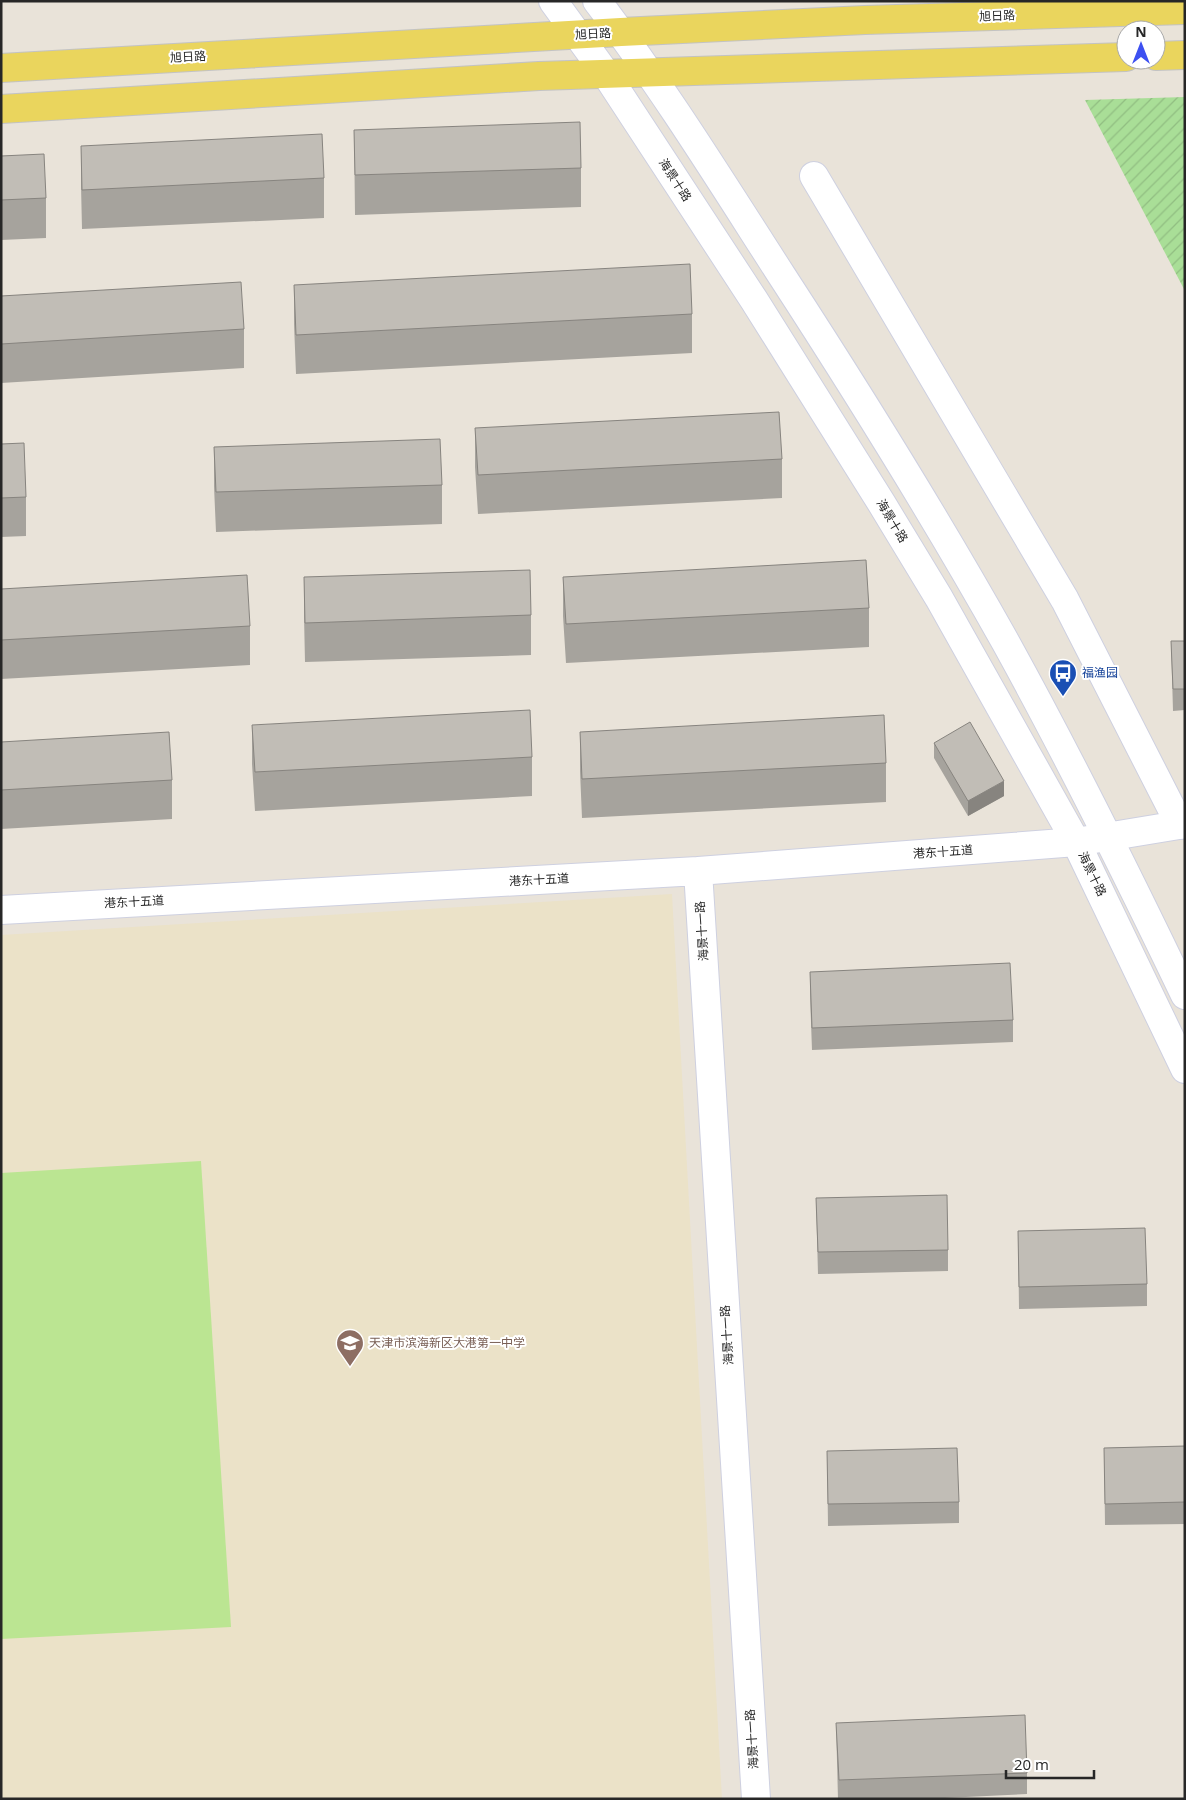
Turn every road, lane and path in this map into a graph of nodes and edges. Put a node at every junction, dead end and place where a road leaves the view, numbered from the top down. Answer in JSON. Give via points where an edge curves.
{"nodes":[{"id":1,"x":553,"y":1,"type":"edge"},
{"id":2,"x":597,"y":1,"type":"edge"},
{"id":3,"x":1185,"y":10,"type":"edge"},
{"id":4,"x":620,"y":32,"type":"junction"},
{"id":5,"x":578,"y":34,"type":"junction"},
{"id":6,"x":1185,"y":55,"type":"edge"},
{"id":7,"x":1166,"y":56,"type":"edge"},
{"id":8,"x":1116,"y":57,"type":"edge"},
{"id":9,"x":1,"y":68,"type":"edge"},
{"id":10,"x":606,"y":74,"type":"junction"},
{"id":11,"x":649,"y":74,"type":"junction"},
{"id":12,"x":1,"y":109,"type":"edge"},
{"id":13,"x":814,"y":176,"type":"dead end"},
{"id":14,"x":1182,"y":824,"type":"edge"},
{"id":15,"x":1108,"y":835,"type":"junction"},
{"id":16,"x":1076,"y":842,"type":"junction"},
{"id":17,"x":698,"y":871,"type":"junction"},
{"id":18,"x":1,"y":910,"type":"edge"},
{"id":19,"x":1185,"y":996,"type":"edge"},
{"id":20,"x":1185,"y":1069,"type":"edge"},
{"id":21,"x":756,"y":1799,"type":"edge"}],
"edges":[{"from":1,"to":5,"type":"street","name":"海景十路"},
{"from":2,"to":4,"type":"street"},
{"from":3,"to":4,"type":"main road","name":"旭日路"},
{"from":4,"to":5,"type":"main road","name":"旭日路"},
{"from":4,"to":11,"type":"street"},
{"from":5,"to":9,"type":"main road","name":"旭日路"},
{"from":5,"to":10,"type":"street","name":"海景十路"},
{"from":6,"to":7,"type":"main road"},
{"from":8,"to":11,"type":"main road"},
{"from":10,"to":11,"type":"main road"},
{"from":10,"to":12,"type":"main road"},
{"from":10,"to":16,"type":"street","name":"海景十路","via":[[877,496]]},
{"from":11,"to":15,"type":"street","via":[[844,372],[948,542]]},
{"from":13,"to":14,"type":"street","via":[[1065,600]]},
{"from":14,"to":15,"type":"street","name":"港东十五道"},
{"from":15,"to":16,"type":"street","name":"港东十五道"},
{"from":15,"to":19,"type":"street"},
{"from":16,"to":17,"type":"street","name":"港东十五道"},
{"from":16,"to":20,"type":"street","name":"海景十路"},
{"from":17,"to":18,"type":"street","name":"港东十五道"},
{"from":17,"to":21,"type":"street","name":"海景十一路"}]}
